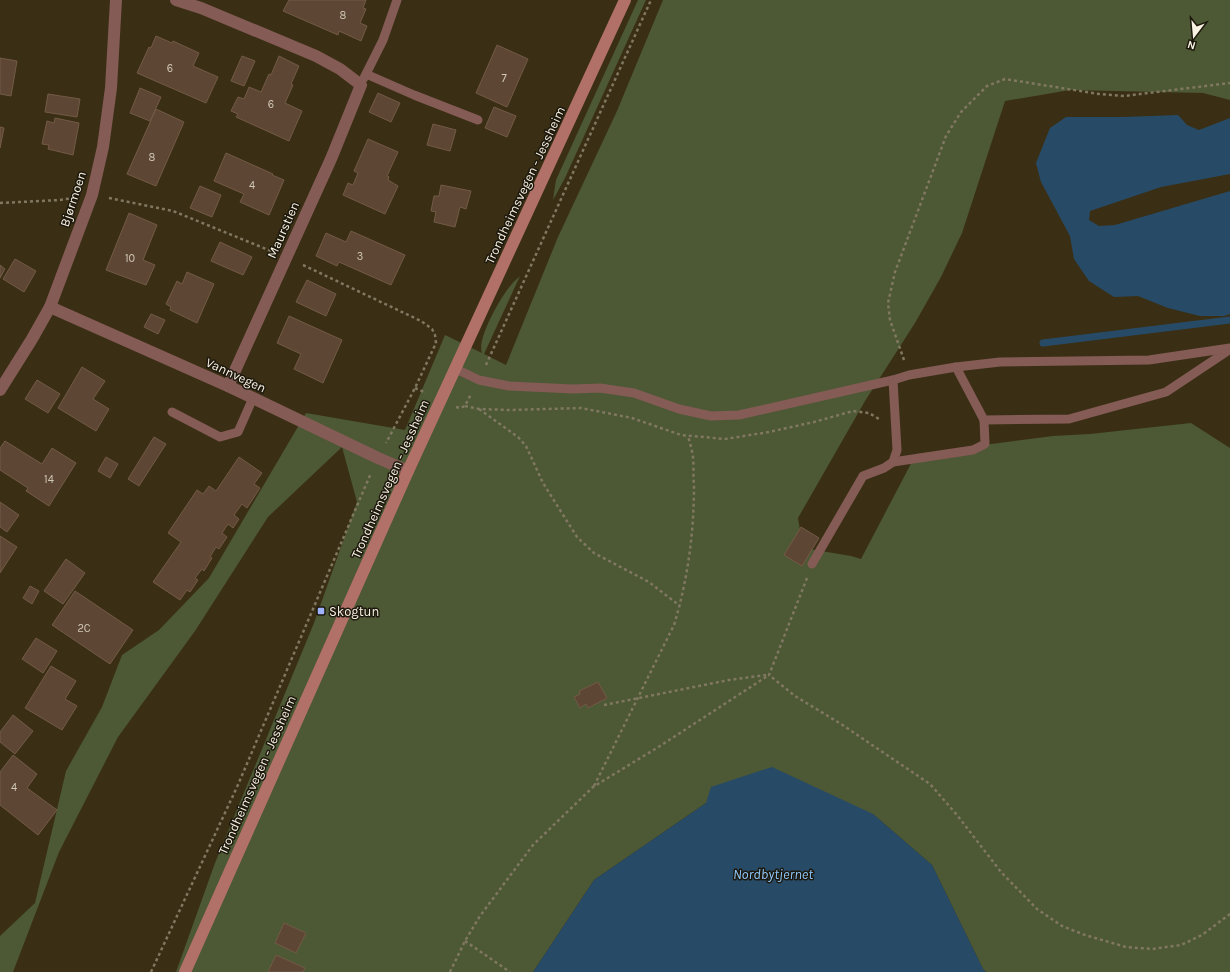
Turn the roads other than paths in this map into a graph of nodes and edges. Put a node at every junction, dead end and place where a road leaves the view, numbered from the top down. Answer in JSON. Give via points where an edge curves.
{"nodes":[{"id":1,"x":116,"y":0,"type":"edge"},
{"id":2,"x":176,"y":0,"type":"edge"},
{"id":3,"x":397,"y":0,"type":"edge"},
{"id":4,"x":625,"y":0,"type":"edge"},
{"id":5,"x":366,"y":74,"type":"junction"},
{"id":6,"x":361,"y":85,"type":"junction"},
{"id":7,"x":478,"y":120,"type":"dead end"},
{"id":8,"x":50,"y":307,"type":"junction"},
{"id":9,"x":1230,"y":349,"type":"edge"},
{"id":10,"x":956,"y":367,"type":"junction"},
{"id":11,"x":456,"y":369,"type":"junction"},
{"id":12,"x":893,"y":380,"type":"junction"},
{"id":13,"x":228,"y":386,"type":"junction"},
{"id":14,"x":0,"y":390,"type":"edge"},
{"id":15,"x":253,"y":398,"type":"junction"},
{"id":16,"x":172,"y":412,"type":"dead end"},
{"id":17,"x":984,"y":420,"type":"junction"},
{"id":18,"x":893,"y":462,"type":"junction"},
{"id":19,"x":408,"y":472,"type":"junction"},
{"id":20,"x":812,"y":564,"type":"road end"},
{"id":21,"x":185,"y":972,"type":"edge"}],
"edges":[{"from":1,"to":8,"type":"street","name":"Bjørmoen","via":[[111,88],[103,147],[92,195]]},
{"from":2,"to":6,"type":"street","via":[[316,56],[340,69]]},
{"from":3,"to":5,"type":"lane","name":"Maurstien"},
{"from":4,"to":11,"type":"main road","name":"Trondheimsvegen - Jessheim"},
{"from":5,"to":6,"type":"lane","name":"Maurstien"},
{"from":5,"to":7,"type":"lane"},
{"from":6,"to":13,"type":"street","name":"Maurstien"},
{"from":8,"to":13,"type":"street","name":"Vannvegen"},
{"from":8,"to":14,"type":"street","name":"Bjørmoen"},
{"from":9,"to":10,"type":"lane","via":[[1149,360],[1000,362]]},
{"from":9,"to":17,"type":"lane","via":[[1166,392],[1069,419]]},
{"from":10,"to":12,"type":"lane"},
{"from":10,"to":17,"type":"lane"},
{"from":11,"to":12,"type":"lane","via":[[479,380],[509,386],[600,388],[634,393],[679,410],[711,416],[739,415]]},
{"from":11,"to":19,"type":"main road","name":"Trondheimsvegen - Jessheim"},
{"from":12,"to":18,"type":"lane","via":[[896,450]]},
{"from":13,"to":15,"type":"street","name":"Vannvegen"},
{"from":15,"to":16,"type":"lane","via":[[238,432],[220,437]]},
{"from":15,"to":19,"type":"street","name":"Vannvegen"},
{"from":17,"to":18,"type":"lane","via":[[985,444],[973,450]]},
{"from":18,"to":20,"type":"lane","via":[[862,476]]},
{"from":19,"to":21,"type":"main road","name":"Trondheimsvegen - Jessheim"}]}
